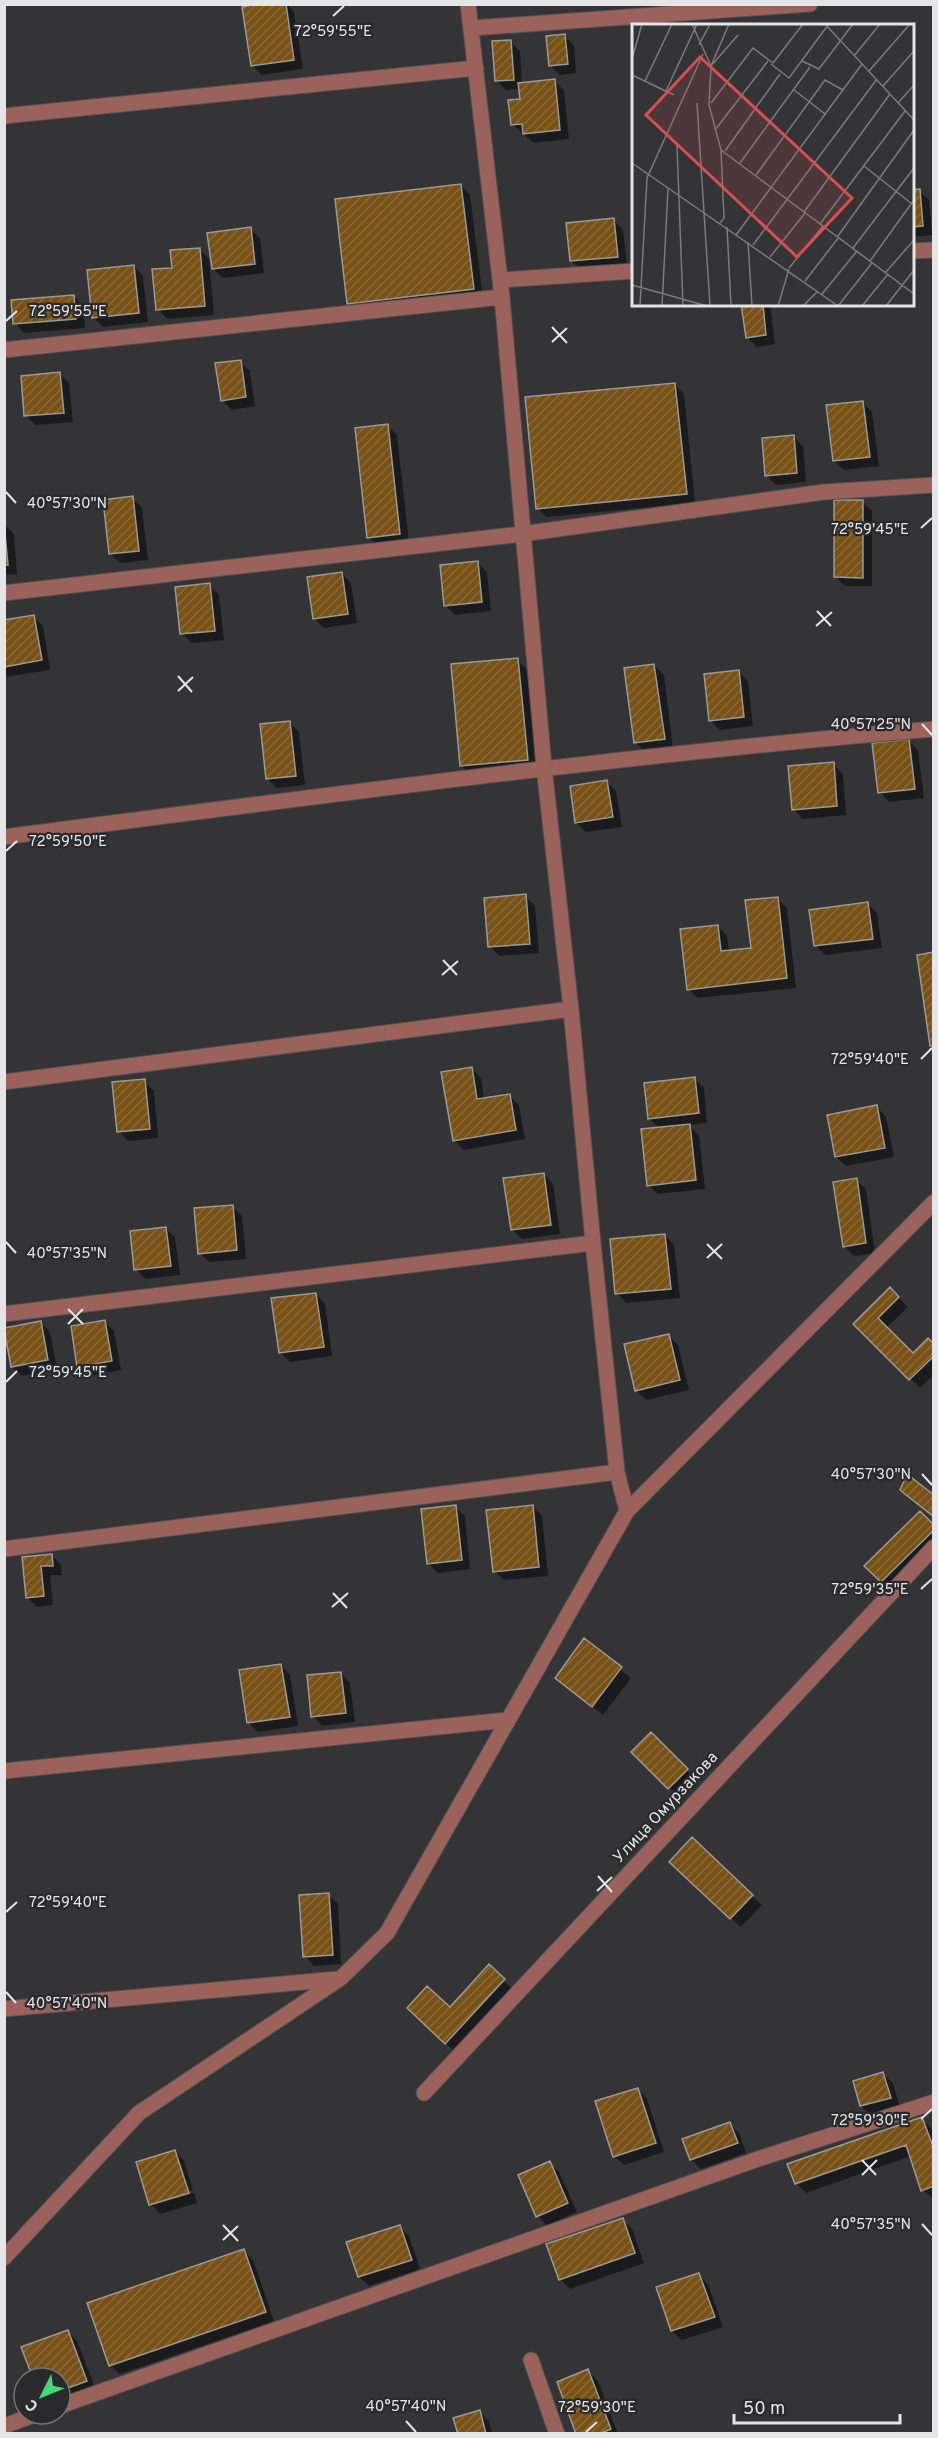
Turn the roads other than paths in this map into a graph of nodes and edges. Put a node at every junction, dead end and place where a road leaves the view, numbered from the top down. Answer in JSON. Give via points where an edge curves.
{"nodes":[{"id":1,"x":468,"y":4,"type":"edge"},
{"id":2,"x":810,"y":4,"type":"edge"},
{"id":3,"x":472,"y":28,"type":"junction"},
{"id":4,"x":476,"y":68,"type":"junction"},
{"id":5,"x":4,"y":116,"type":"edge"},
{"id":6,"x":933,"y":250,"type":"edge"},
{"id":7,"x":914,"y":251,"type":"edge"},
{"id":8,"x":632,"y":271,"type":"edge"},
{"id":9,"x":500,"y":280,"type":"junction"},
{"id":10,"x":502,"y":297,"type":"junction"},
{"id":11,"x":4,"y":350,"type":"edge"},
{"id":12,"x":933,"y":485,"type":"edge"},
{"id":13,"x":522,"y":534,"type":"junction"},
{"id":14,"x":4,"y":593,"type":"edge"},
{"id":15,"x":933,"y":729,"type":"edge"},
{"id":16,"x":544,"y":767,"type":"junction"},
{"id":17,"x":4,"y":837,"type":"edge"},
{"id":18,"x":572,"y":1009,"type":"junction"},
{"id":19,"x":4,"y":1082,"type":"edge"},
{"id":20,"x":933,"y":1202,"type":"edge"},
{"id":21,"x":593,"y":1243,"type":"junction"},
{"id":22,"x":4,"y":1314,"type":"edge"},
{"id":23,"x":617,"y":1472,"type":"junction"},
{"id":24,"x":627,"y":1511,"type":"junction"},
{"id":25,"x":933,"y":1547,"type":"edge"},
{"id":26,"x":4,"y":1549,"type":"edge"},
{"id":27,"x":507,"y":1720,"type":"junction"},
{"id":28,"x":4,"y":1771,"type":"edge"},
{"id":29,"x":341,"y":1978,"type":"junction"},
{"id":30,"x":4,"y":2009,"type":"edge"},
{"id":31,"x":424,"y":2093,"type":"dead end"},
{"id":32,"x":933,"y":2102,"type":"edge"},
{"id":33,"x":4,"y":2258,"type":"edge"},
{"id":34,"x":531,"y":2360,"type":"dead end"},
{"id":35,"x":72,"y":2402,"type":"edge"},
{"id":36,"x":557,"y":2433,"type":"edge"}],
"edges":[{"from":1,"to":3,"type":"street"},
{"from":2,"to":3,"type":"street"},
{"from":3,"to":4,"type":"street"},
{"from":4,"to":5,"type":"street"},
{"from":4,"to":9,"type":"street"},
{"from":6,"to":7,"type":"street"},
{"from":8,"to":9,"type":"street"},
{"from":9,"to":10,"type":"street"},
{"from":10,"to":11,"type":"street"},
{"from":10,"to":13,"type":"street"},
{"from":12,"to":13,"type":"street","via":[[824,492]]},
{"from":13,"to":14,"type":"street"},
{"from":13,"to":16,"type":"street"},
{"from":15,"to":16,"type":"street"},
{"from":16,"to":17,"type":"street"},
{"from":16,"to":18,"type":"street"},
{"from":18,"to":19,"type":"street"},
{"from":18,"to":21,"type":"street"},
{"from":20,"to":24,"type":"street"},
{"from":21,"to":22,"type":"street"},
{"from":21,"to":23,"type":"street"},
{"from":23,"to":24,"type":"street"},
{"from":23,"to":26,"type":"street"},
{"from":24,"to":27,"type":"street"},
{"from":25,"to":31,"type":"street","name":"Улица Омурзакова"},
{"from":27,"to":28,"type":"street"},
{"from":27,"to":29,"type":"street","via":[[387,1933]]},
{"from":29,"to":30,"type":"street"},
{"from":29,"to":33,"type":"street","via":[[139,2113]]},
{"from":32,"to":35,"type":"street","via":[[758,2158]]},
{"from":34,"to":36,"type":"street"}]}
